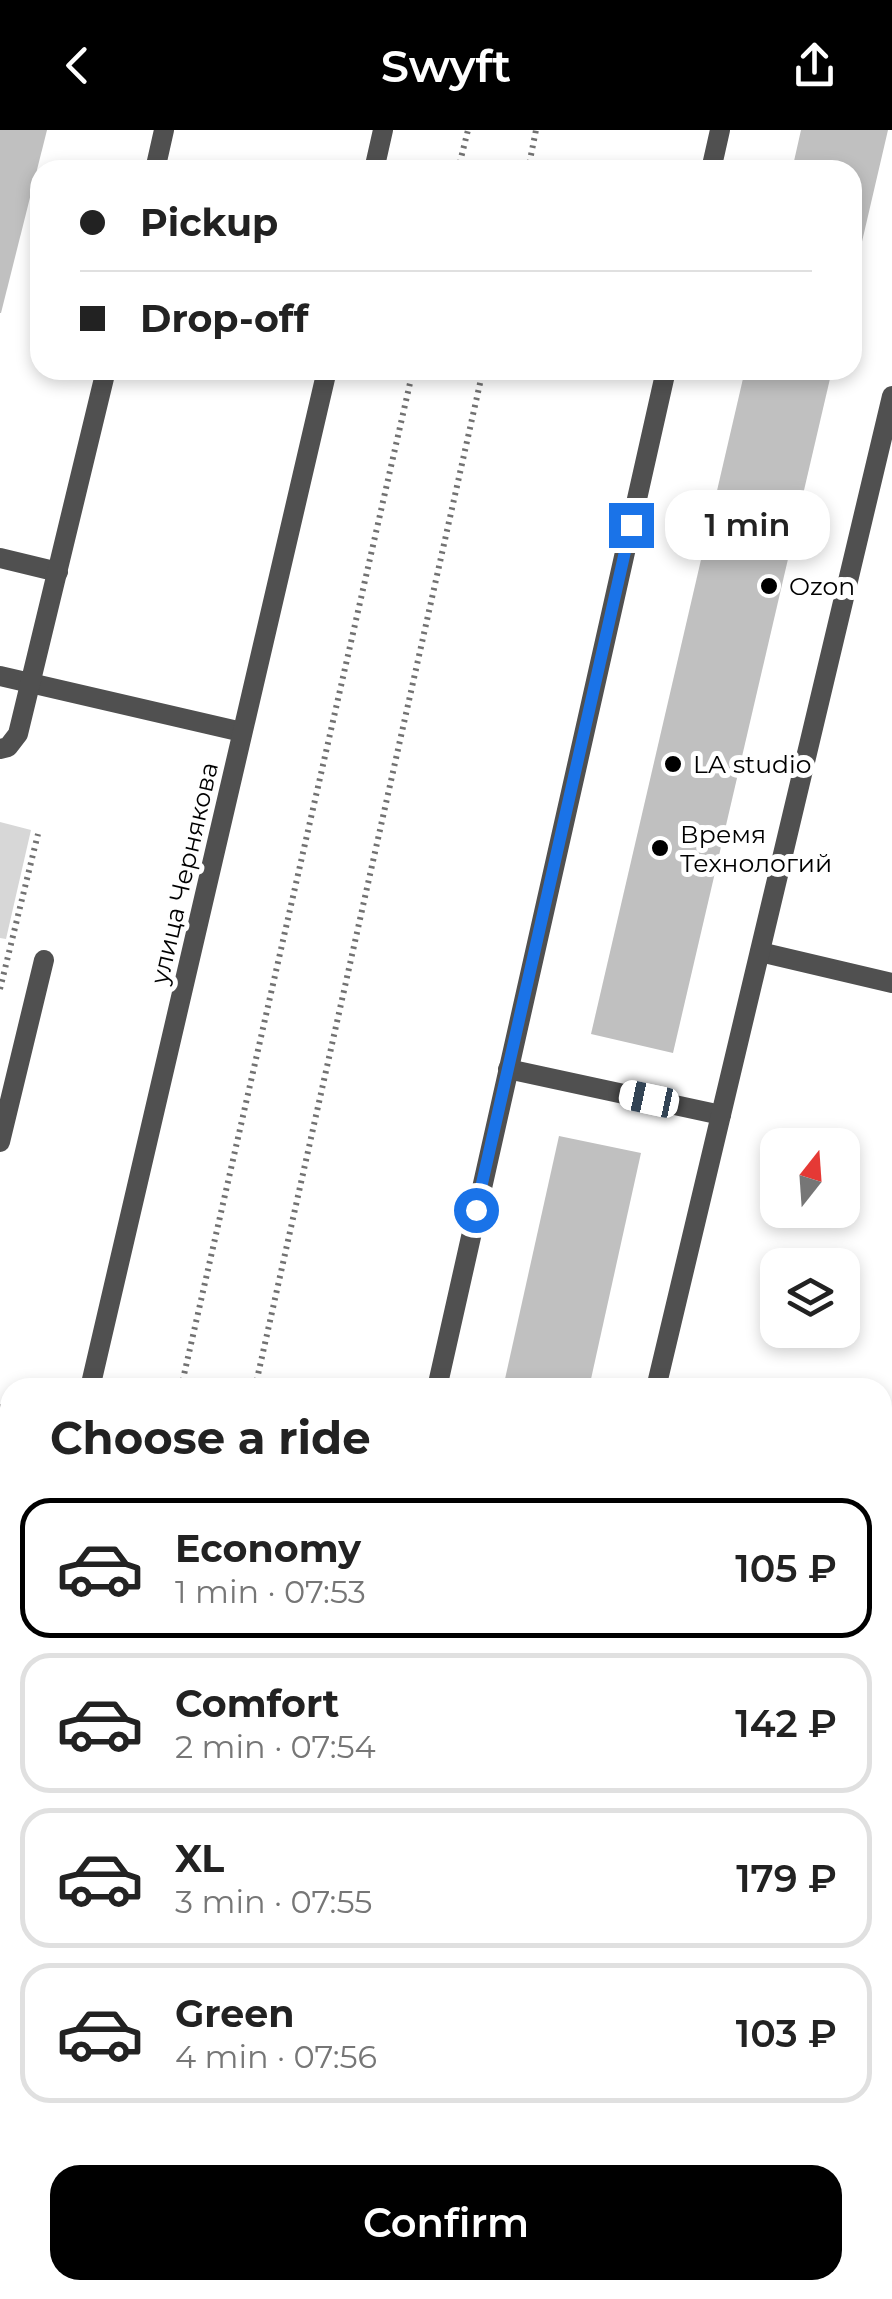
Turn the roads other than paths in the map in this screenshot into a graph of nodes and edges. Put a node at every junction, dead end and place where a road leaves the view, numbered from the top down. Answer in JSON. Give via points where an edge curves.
{"nodes":[{"id":1,"x":164,"y":130,"type":"edge"},
{"id":2,"x":383,"y":130,"type":"edge"},
{"id":3,"x":720,"y":130,"type":"edge"},
{"id":4,"x":156,"y":160,"type":"edge"},
{"id":5,"x":376,"y":160,"type":"edge"},
{"id":6,"x":713,"y":160,"type":"edge"},
{"id":7,"x":104,"y":380,"type":"edge"},
{"id":8,"x":325,"y":380,"type":"edge"},
{"id":9,"x":664,"y":380,"type":"edge"},
{"id":10,"x":892,"y":396,"type":"edge"},
{"id":11,"x":0,"y":558,"type":"edge"},
{"id":12,"x":58,"y":572,"type":"junction"},
{"id":13,"x":0,"y":676,"type":"edge"},
{"id":14,"x":30,"y":684,"type":"junction"},
{"id":15,"x":242,"y":732,"type":"junction"},
{"id":16,"x":0,"y":749,"type":"edge"},
{"id":17,"x":760,"y":952,"type":"junction"},
{"id":18,"x":44,"y":960,"type":"dead end"},
{"id":19,"x":892,"y":983,"type":"edge"},
{"id":20,"x":508,"y":1069,"type":"junction"},
{"id":21,"x":721,"y":1115,"type":"junction"},
{"id":22,"x":0,"y":1142,"type":"edge"},
{"id":23,"x":92,"y":1378,"type":"edge"},
{"id":24,"x":439,"y":1378,"type":"edge"},
{"id":25,"x":658,"y":1378,"type":"edge"}],
"edges":[{"from":1,"to":4,"type":"street"},
{"from":2,"to":5,"type":"street"},
{"from":3,"to":6,"type":"street"},
{"from":7,"to":12,"type":"street"},
{"from":8,"to":15,"type":"street","name":"улица Чернякова"},
{"from":9,"to":20,"type":"street"},
{"from":10,"to":17,"type":"street"},
{"from":11,"to":12,"type":"street"},
{"from":12,"to":14,"type":"street"},
{"from":13,"to":14,"type":"street"},
{"from":14,"to":15,"type":"street"},
{"from":14,"to":16,"type":"street","via":[[18,734]]},
{"from":15,"to":23,"type":"street","name":"улица Чернякова"},
{"from":17,"to":19,"type":"street"},
{"from":17,"to":21,"type":"street"},
{"from":18,"to":22,"type":"street"},
{"from":20,"to":21,"type":"street"},
{"from":20,"to":24,"type":"street"},
{"from":21,"to":25,"type":"street"}]}
